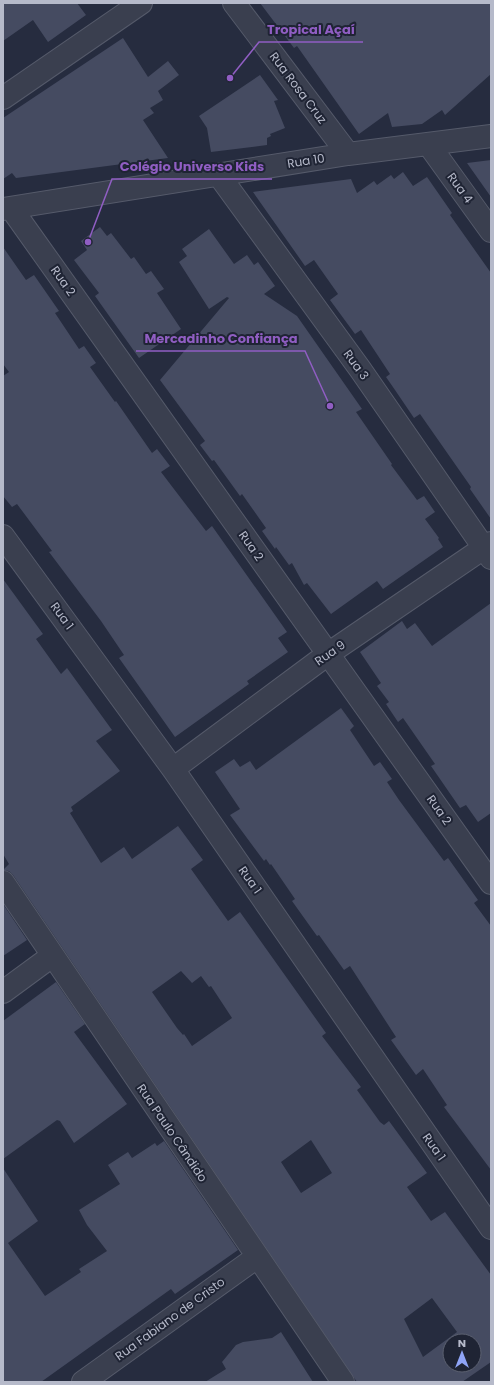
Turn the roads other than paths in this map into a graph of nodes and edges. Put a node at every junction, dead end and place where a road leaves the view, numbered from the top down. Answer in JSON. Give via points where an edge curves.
{"nodes":[{"id":1,"x":141,"y":3,"type":"edge"},
{"id":2,"x":234,"y":3,"type":"edge"},
{"id":3,"x":3,"y":98,"type":"edge"},
{"id":4,"x":491,"y":136,"type":"edge"},
{"id":5,"x":429,"y":145,"type":"junction"},
{"id":6,"x":348,"y":154,"type":"junction"},
{"id":7,"x":218,"y":174,"type":"junction"},
{"id":8,"x":7,"y":208,"type":"edge"},
{"id":9,"x":491,"y":231,"type":"edge"},
{"id":10,"x":3,"y":536,"type":"edge"},
{"id":11,"x":489,"y":550,"type":"edge"},
{"id":12,"x":328,"y":654,"type":"junction"},
{"id":13,"x":173,"y":769,"type":"junction"},
{"id":14,"x":3,"y":882,"type":"edge"},
{"id":15,"x":491,"y":883,"type":"edge"},
{"id":16,"x":52,"y":956,"type":"junction"},
{"id":17,"x":3,"y":992,"type":"edge"},
{"id":18,"x":491,"y":1228,"type":"edge"},
{"id":19,"x":257,"y":1257,"type":"junction"},
{"id":20,"x":83,"y":1382,"type":"edge"},
{"id":21,"x":343,"y":1382,"type":"edge"}],
"edges":[{"from":1,"to":3,"type":"street"},
{"from":2,"to":6,"type":"street","name":"Rua Rosa Cruz"},
{"from":4,"to":5,"type":"street","name":"Rua 10"},
{"from":5,"to":6,"type":"street","name":"Rua 10"},
{"from":5,"to":9,"type":"street","name":"Rua 4"},
{"from":6,"to":7,"type":"street","name":"Rua 10"},
{"from":7,"to":8,"type":"street","name":"Rua 10"},
{"from":7,"to":11,"type":"street","name":"Rua 3"},
{"from":8,"to":12,"type":"street","name":"Rua 2"},
{"from":10,"to":13,"type":"street","name":"Rua 1"},
{"from":11,"to":12,"type":"street","name":"Rua 9"},
{"from":12,"to":13,"type":"street","name":"Rua 9"},
{"from":12,"to":15,"type":"street","name":"Rua 2"},
{"from":13,"to":18,"type":"street","name":"Rua 1"},
{"from":14,"to":16,"type":"street","name":"Rua Paulo Cândido"},
{"from":16,"to":17,"type":"street"},
{"from":16,"to":19,"type":"street","name":"Rua Paulo Cândido"},
{"from":19,"to":20,"type":"street","name":"Rua Fabiano de Cristo"},
{"from":19,"to":21,"type":"street","name":"Rua Paulo Cândido"}]}
